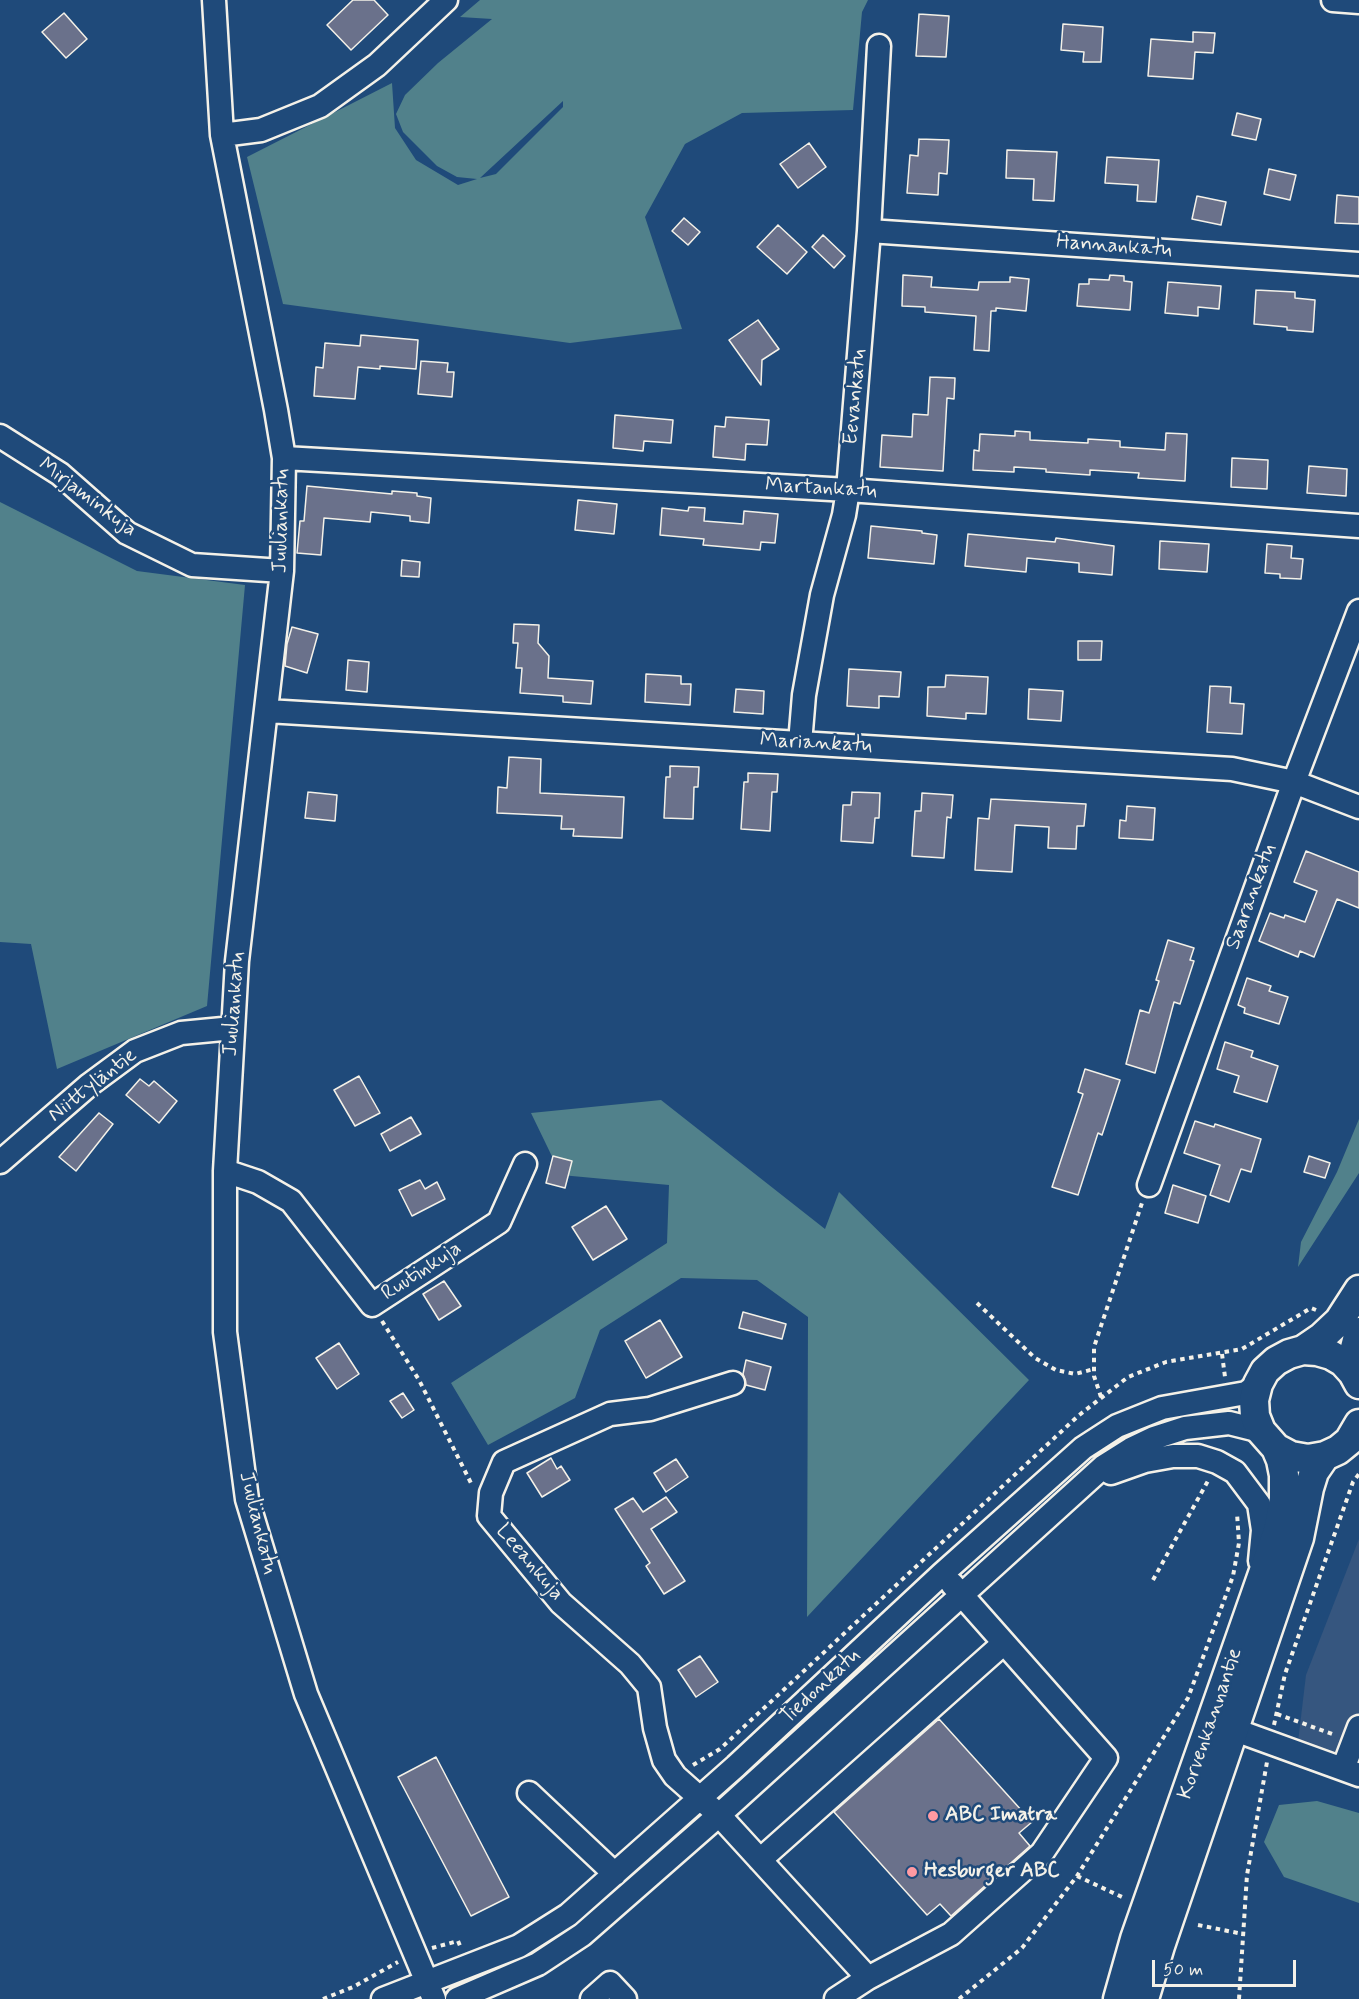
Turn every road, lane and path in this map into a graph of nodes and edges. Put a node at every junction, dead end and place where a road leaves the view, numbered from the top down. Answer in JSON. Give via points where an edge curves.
{"nodes":[{"id":1,"x":214,"y":0,"type":"edge"},
{"id":2,"x":446,"y":0,"type":"edge"},
{"id":3,"x":1333,"y":0,"type":"edge"},
{"id":4,"x":1359,"y":2,"type":"edge"},
{"id":5,"x":879,"y":46,"type":"dead end"},
{"id":6,"x":222,"y":135,"type":"junction"},
{"id":7,"x":869,"y":231,"type":"junction"},
{"id":8,"x":1359,"y":264,"type":"edge"},
{"id":9,"x":0,"y":436,"type":"edge"},
{"id":10,"x":284,"y":458,"type":"junction"},
{"id":11,"x":848,"y":490,"type":"junction"},
{"id":12,"x":1359,"y":526,"type":"edge"},
{"id":13,"x":282,"y":572,"type":"junction"},
{"id":14,"x":1359,"y":611,"type":"edge"},
{"id":15,"x":267,"y":711,"type":"junction"},
{"id":16,"x":800,"y":743,"type":"junction"},
{"id":17,"x":1294,"y":782,"type":"junction"},
{"id":18,"x":1359,"y":807,"type":"edge"},
{"id":19,"x":233,"y":1028,"type":"junction"},
{"id":20,"x":0,"y":1162,"type":"edge"},
{"id":21,"x":525,"y":1164,"type":"dead end"},
{"id":22,"x":225,"y":1171,"type":"junction"},
{"id":23,"x":1149,"y":1185,"type":"joint"},
{"id":24,"x":1359,"y":1290,"type":"edge"},
{"id":25,"x":977,"y":1303,"type":"dead end"},
{"id":26,"x":372,"y":1305,"type":"junction"},
{"id":27,"x":1359,"y":1332,"type":"edge"},
{"id":28,"x":1303,"y":1350,"type":"junction"},
{"id":29,"x":1094,"y":1368,"type":"junction"},
{"id":30,"x":1357,"y":1380,"type":"edge"},
{"id":31,"x":733,"y":1383,"type":"dead end"},
{"id":32,"x":1258,"y":1384,"type":"junction"},
{"id":33,"x":1101,"y":1397,"type":"dead end"},
{"id":34,"x":1356,"y":1434,"type":"edge"},
{"id":35,"x":1268,"y":1439,"type":"junction"},
{"id":36,"x":1325,"y":1456,"type":"junction"},
{"id":37,"x":1075,"y":1491,"type":"junction"},
{"id":38,"x":489,"y":1516,"type":"junction"},
{"id":39,"x":942,"y":1574,"type":"junction"},
{"id":40,"x":960,"y":1594,"type":"junction"},
{"id":41,"x":1254,"y":1602,"type":"junction"},
{"id":42,"x":1004,"y":1643,"type":"junction"},
{"id":43,"x":1188,"y":1698,"type":"dead end"},
{"id":44,"x":1277,"y":1714,"type":"dead end"},
{"id":45,"x":1235,"y":1730,"type":"junction"},
{"id":46,"x":1356,"y":1734,"type":"edge"},
{"id":47,"x":1351,"y":1772,"type":"edge"},
{"id":48,"x":529,"y":1793,"type":"dead end"},
{"id":49,"x":699,"y":1798,"type":"junction"},
{"id":50,"x":719,"y":1815,"type":"junction"},
{"id":51,"x":760,"y":1860,"type":"junction"},
{"id":52,"x":615,"y":1874,"type":"junction"},
{"id":53,"x":1077,"y":1876,"type":"junction"},
{"id":54,"x":1122,"y":1898,"type":"dead end"},
{"id":55,"x":1198,"y":1925,"type":"dead end"},
{"id":56,"x":1243,"y":1934,"type":"dead end"},
{"id":57,"x":868,"y":1978,"type":"junction"},
{"id":58,"x":430,"y":1991,"type":"edge"},
{"id":59,"x":384,"y":1999,"type":"edge"},
{"id":60,"x":457,"y":1999,"type":"edge"},
{"id":61,"x":592,"y":1999,"type":"edge"},
{"id":62,"x":625,"y":1999,"type":"edge"},
{"id":63,"x":836,"y":1999,"type":"edge"},
{"id":64,"x":959,"y":1999,"type":"edge"},
{"id":65,"x":1119,"y":1999,"type":"edge"},
{"id":66,"x":1144,"y":1999,"type":"edge"}],
"edges":[{"from":1,"to":6,"type":"street","name":"Juuliankatu"},
{"from":2,"to":6,"type":"street","via":[[377,65],[320,106],[261,130]]},
{"from":3,"to":4,"type":"street"},
{"from":5,"to":7,"type":"street","name":"Eevankatu"},
{"from":6,"to":10,"type":"street","name":"Juuliankatu"},
{"from":7,"to":8,"type":"street","name":"Hannankatu"},
{"from":7,"to":11,"type":"street","name":"Eevankatu"},
{"from":9,"to":13,"type":"street","name":"Mirjaminkuja","via":[[60,474],[127,532],[192,565]]},
{"from":10,"to":11,"type":"street","name":"Martankatu"},
{"from":10,"to":13,"type":"street","name":"Juuliankatu"},
{"from":11,"to":12,"type":"street","name":"Martankatu"},
{"from":11,"to":16,"type":"street","name":"Eevankatu","via":[[822,595],[804,695]]},
{"from":13,"to":15,"type":"street","name":"Juuliankatu"},
{"from":14,"to":17,"type":"street","name":"Saarankatu"},
{"from":15,"to":16,"type":"street","name":"Mariankatu"},
{"from":15,"to":19,"type":"street","name":"Juuliankatu","via":[[237,961]]},
{"from":16,"to":17,"type":"street","name":"Mariankatu","via":[[1232,770]]},
{"from":17,"to":18,"type":"street","name":"Mariankatu"},
{"from":17,"to":23,"type":"street","name":"Saarankatu"},
{"from":19,"to":20,"type":"street","name":"Niittyläntie","via":[[181,1033],[135,1051]]},
{"from":19,"to":22,"type":"street","name":"Juuliankatu"},
{"from":21,"to":26,"type":"street","name":"Ruutinkuja","via":[[499,1222]]},
{"from":22,"to":26,"type":"street","name":"Ruutinkuja","via":[[258,1182],[291,1201]]},
{"from":22,"to":58,"type":"street","name":"Juuliankatu","via":[[225,1332],[247,1499],[306,1694]]},
{"from":23,"to":29,"type":"path","via":[[1094,1347]]},
{"from":24,"to":28,"type":"main road","via":[[1339,1321]]},
{"from":25,"to":29,"type":"path","via":[[1035,1358],[1056,1370],[1075,1374]]},
{"from":26,"to":38,"type":"path","via":[[419,1380]]},
{"from":27,"to":30,"type":"main road","via":[[1354,1352]]},
{"from":28,"to":30,"type":"main road","via":[[1331,1355],[1343,1362]]},
{"from":28,"to":32,"type":"main road","via":[[1276,1361]]},
{"from":29,"to":33,"type":"path"},
{"from":31,"to":38,"type":"street","name":"Leeankuja","via":[[650,1409],[610,1414],[504,1462],[491,1493]]},
{"from":32,"to":35,"type":"main road","name":"Korvenkannantie","via":[[1255,1408]]},
{"from":32,"to":39,"type":"street","name":"Tiedonkatu","via":[[1246,1393],[1162,1408],[1117,1426],[1083,1448]]},
{"from":34,"to":36,"type":"main road"},
{"from":35,"to":36,"type":"main road","via":[[1291,1456]]},
{"from":35,"to":37,"type":"street","name":"Tiedonkatu","via":[[1229,1423],[1185,1428],[1131,1449]]},
{"from":35,"to":41,"type":"main road","name":"Korvenkannantie","via":[[1281,1460],[1283,1506]]},
{"from":36,"to":45,"type":"main road","name":"Korvenkannantie","via":[[1311,1480],[1299,1538]]},
{"from":37,"to":40,"type":"street","name":"Tiedonkatu"},
{"from":37,"to":41,"type":"street","name":"Tiedonkatu","via":[[1116,1470],[1173,1456],[1198,1456],[1235,1472],[1259,1504],[1261,1557]]},
{"from":38,"to":49,"type":"street","name":"Leeankuja","via":[[561,1603],[630,1664],[649,1687],[664,1760]]},
{"from":39,"to":40,"type":"street"},
{"from":39,"to":49,"type":"street","name":"Tiedonkatu"},
{"from":40,"to":42,"type":"street"},
{"from":40,"to":50,"type":"street","name":"Tiedonkatu"},
{"from":41,"to":65,"type":"main road","name":"Korvenkannantie","via":[[1135,1939]]},
{"from":42,"to":51,"type":"street"},
{"from":42,"to":57,"type":"street","via":[[1106,1758],[1042,1852],[951,1934]]},
{"from":43,"to":53,"type":"path"},
{"from":44,"to":46,"type":"path"},
{"from":45,"to":47,"type":"street"},
{"from":45,"to":66,"type":"main road","name":"Korvenkannantie"},
{"from":46,"to":47,"type":"street"},
{"from":48,"to":52,"type":"street"},
{"from":49,"to":50,"type":"street","name":"Leeankuja"},
{"from":49,"to":52,"type":"street","name":"Tiedonkatu"},
{"from":50,"to":51,"type":"street","name":"Leeankuja"},
{"from":50,"to":60,"type":"street","name":"Tiedonkatu","via":[[582,1935],[538,1964]]},
{"from":51,"to":57,"type":"street","name":"Leeankuja"},
{"from":52,"to":58,"type":"street","name":"Tiedonkatu","via":[[568,1916]]},
{"from":53,"to":54,"type":"path"},
{"from":53,"to":64,"type":"path","via":[[1022,1948]]},
{"from":55,"to":56,"type":"path"},
{"from":57,"to":63,"type":"street"},
{"from":58,"to":59,"type":"street","name":"Tiedonkatu"},
{"from":61,"to":62,"type":"street","via":[[610,1983]]}]}
